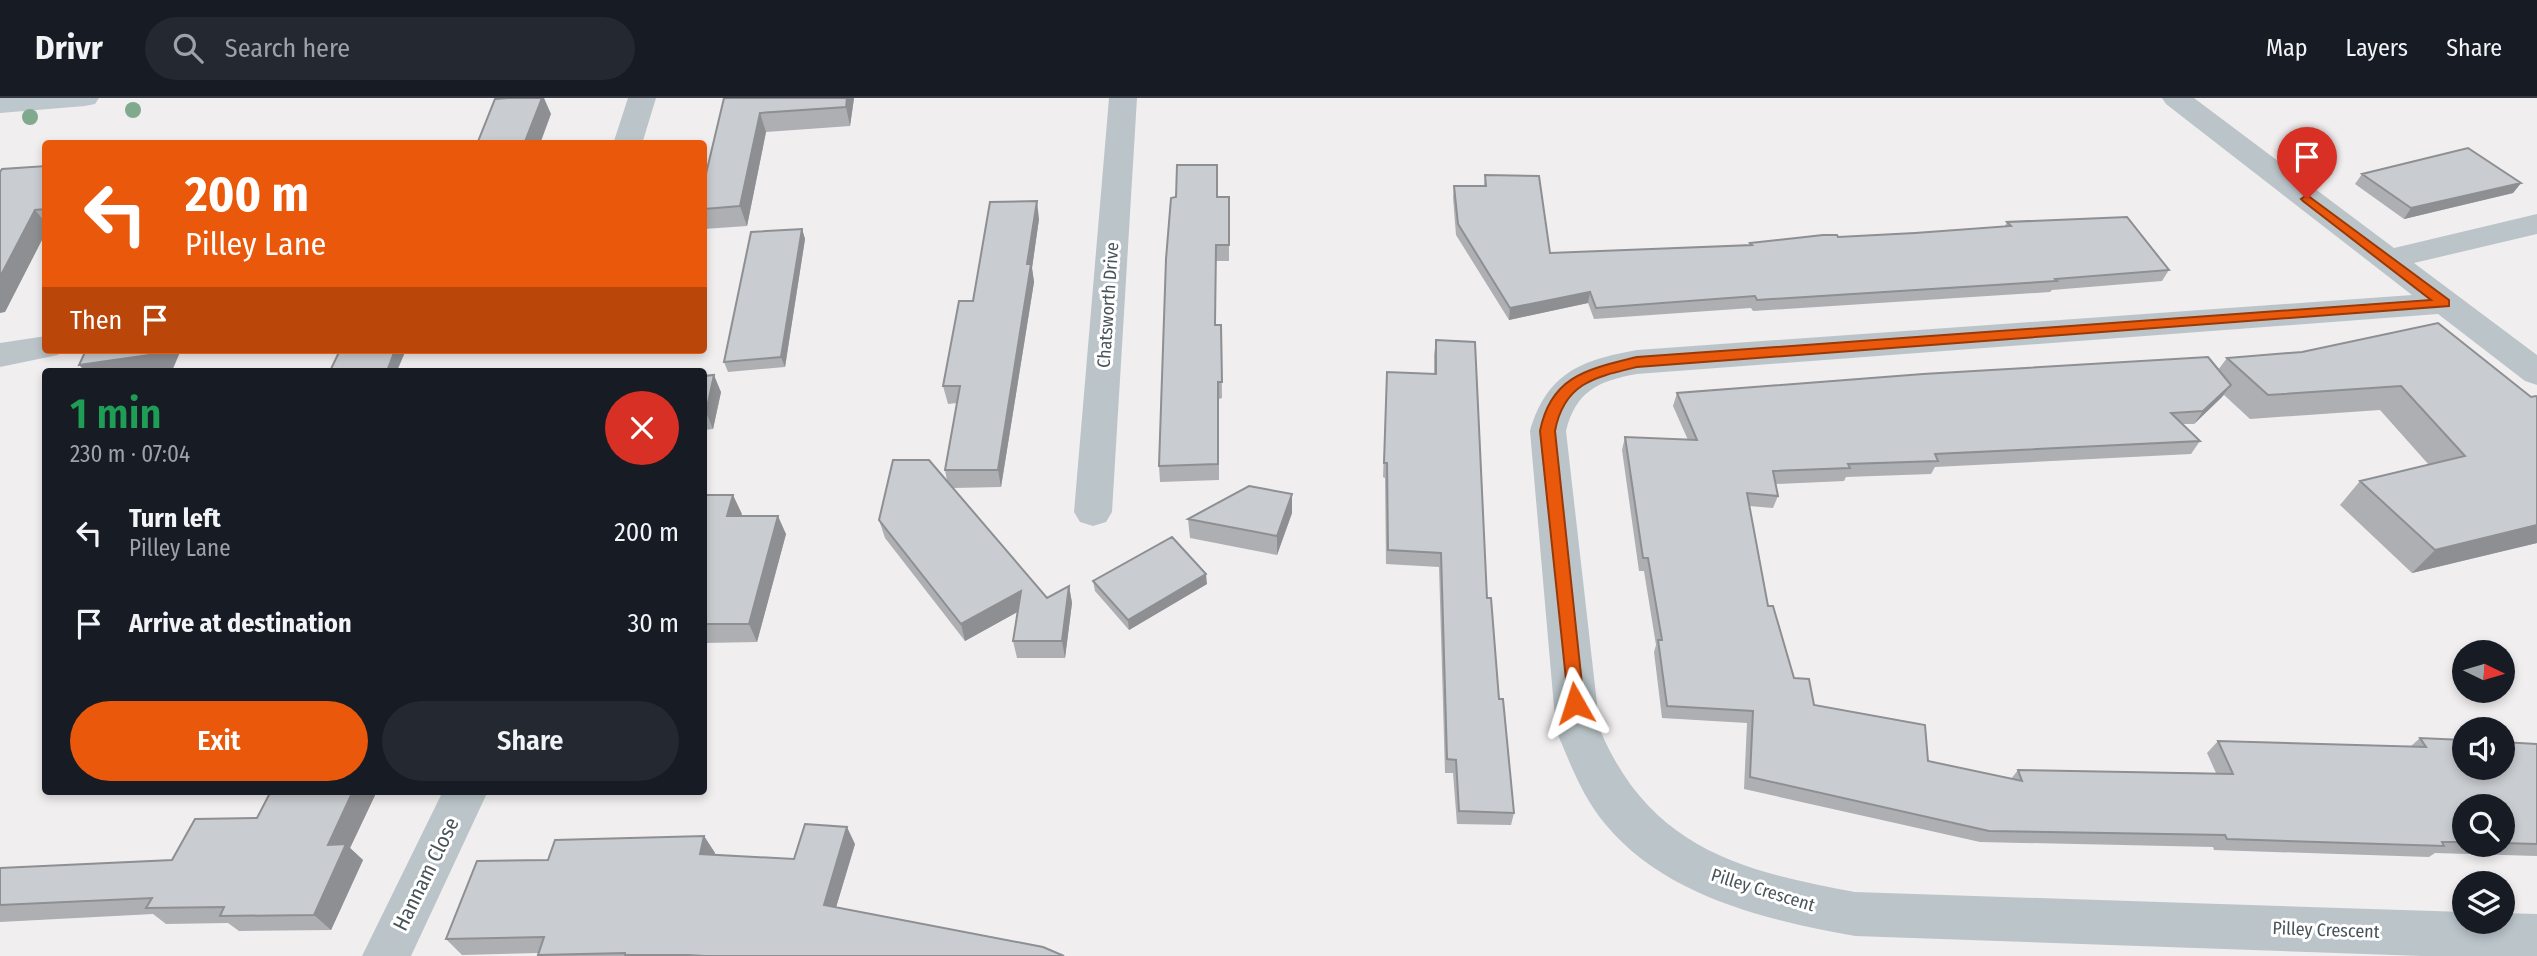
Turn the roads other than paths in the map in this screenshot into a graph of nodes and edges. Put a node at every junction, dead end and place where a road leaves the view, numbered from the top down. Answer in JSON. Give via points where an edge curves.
{"nodes":[{"id":1,"x":85,"y":98,"type":"edge"},
{"id":2,"x":642,"y":98,"type":"edge"},
{"id":3,"x":1123,"y":98,"type":"edge"},
{"id":4,"x":2176,"y":98,"type":"edge"},
{"id":5,"x":0,"y":105,"type":"edge"},
{"id":6,"x":627,"y":140,"type":"edge"},
{"id":7,"x":2537,"y":224,"type":"edge"},
{"id":8,"x":2386,"y":260,"type":"junction"},
{"id":9,"x":2444,"y":303,"type":"junction"},
{"id":10,"x":42,"y":348,"type":"edge"},
{"id":11,"x":0,"y":355,"type":"edge"},
{"id":12,"x":2537,"y":373,"type":"edge"},
{"id":13,"x":1093,"y":512,"type":"dead end"},
{"id":14,"x":464,"y":795,"type":"edge"},
{"id":15,"x":2537,"y":937,"type":"edge"},
{"id":16,"x":386,"y":956,"type":"edge"}],
"edges":[{"from":1,"to":5,"type":"street"},
{"from":2,"to":6,"type":"street"},
{"from":3,"to":13,"type":"street","name":"Chatsworth Drive"},
{"from":4,"to":8,"type":"street"},
{"from":7,"to":8,"type":"street"},
{"from":8,"to":9,"type":"street"},
{"from":9,"to":12,"type":"street"},
{"from":9,"to":15,"type":"street","name":"Pilley Crescent","via":[[1637,362],[1592,373],[1560,397],[1548,431],[1578,730],[1599,783],[1645,836],[1680,861],[1719,880],[1808,907],[1855,914]]},
{"from":10,"to":11,"type":"street"},
{"from":14,"to":16,"type":"street","name":"Hannam Close"}]}
